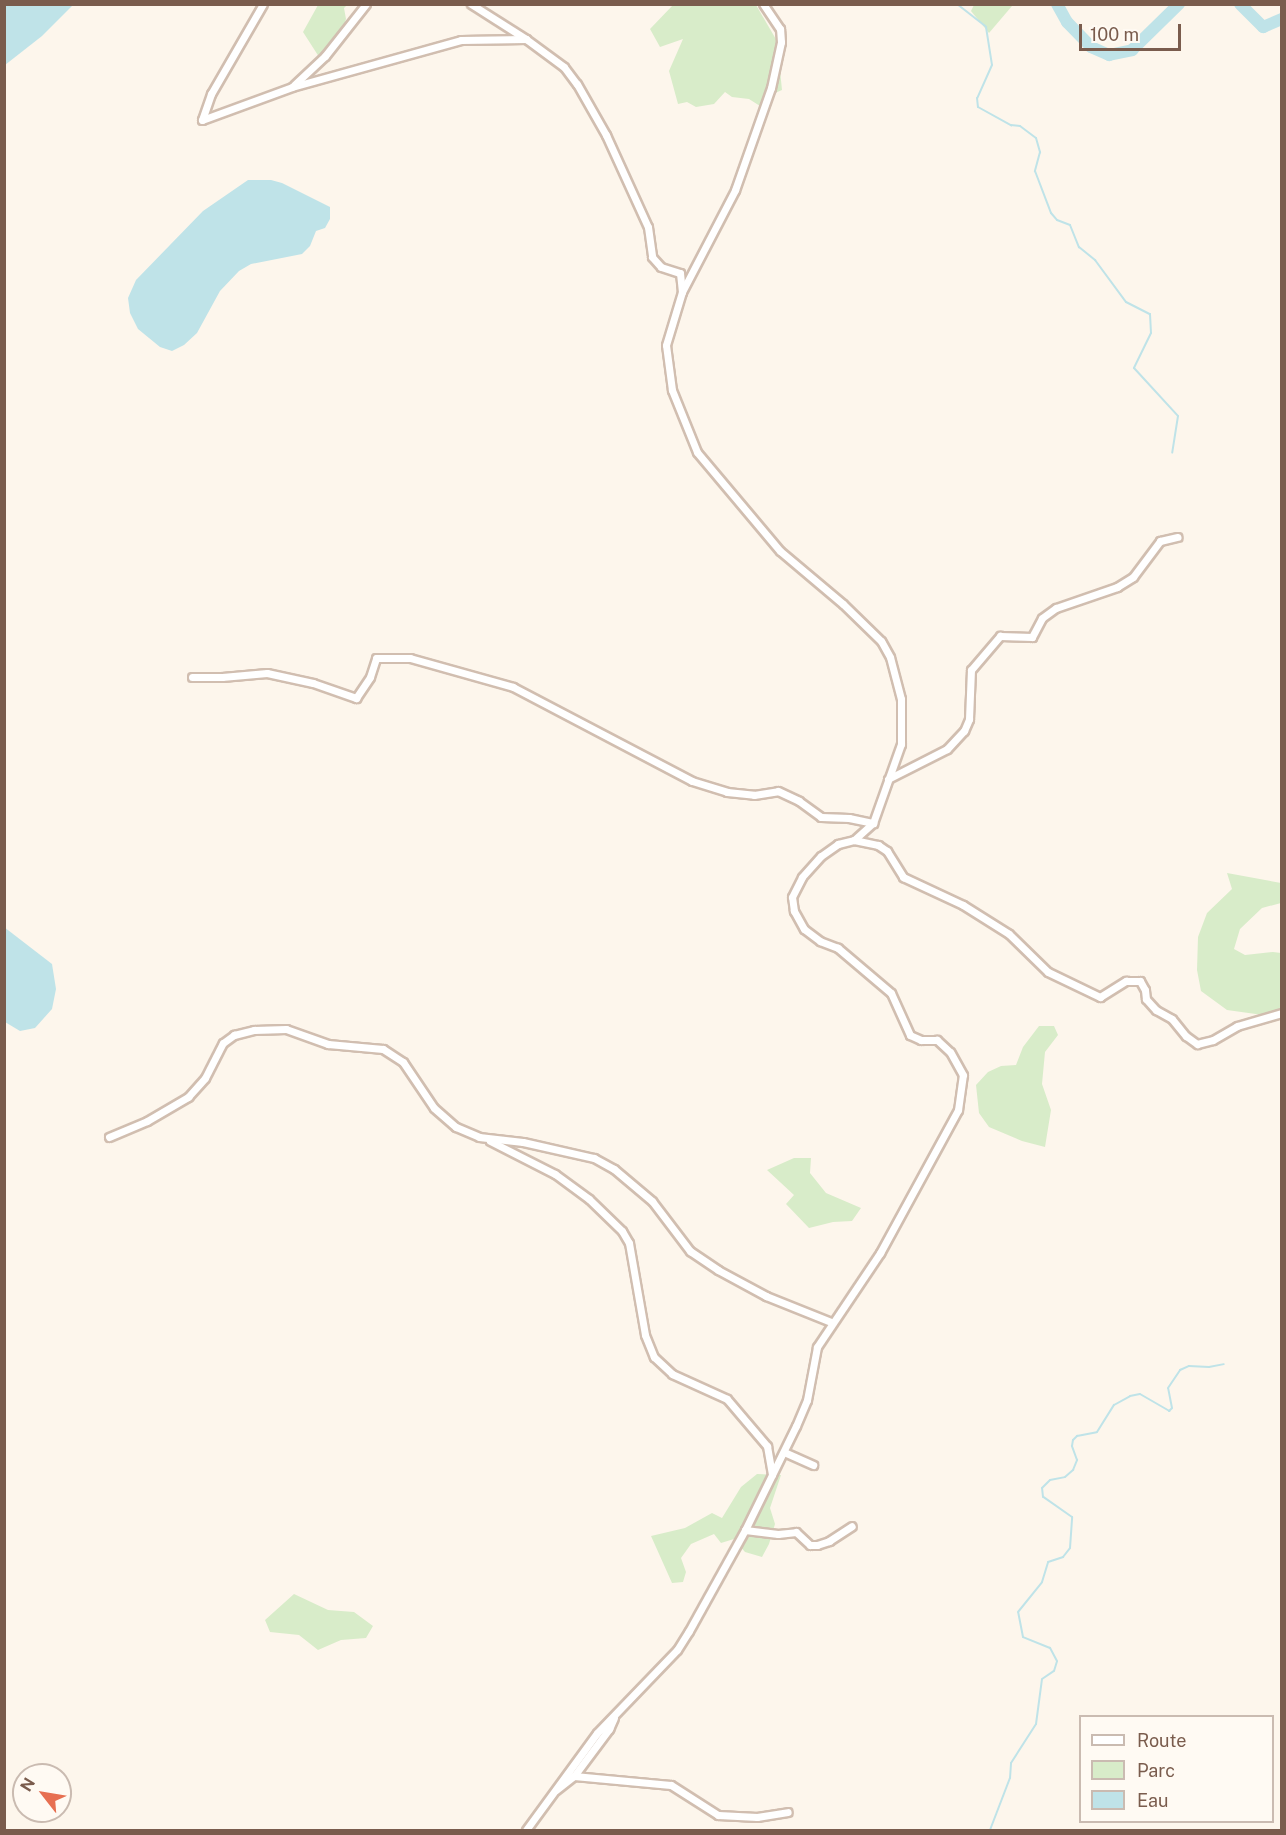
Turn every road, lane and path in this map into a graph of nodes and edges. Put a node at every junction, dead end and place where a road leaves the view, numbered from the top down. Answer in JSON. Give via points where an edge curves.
{"nodes":[{"id":1,"x":263,"y":4,"type":"edge"},
{"id":2,"x":366,"y":4,"type":"edge"},
{"id":3,"x":471,"y":4,"type":"edge"},
{"id":4,"x":763,"y":4,"type":"edge"},
{"id":5,"x":526,"y":39,"type":"junction"},
{"id":6,"x":292,"y":87,"type":"junction"},
{"id":7,"x":682,"y":292,"type":"junction"},
{"id":8,"x":1178,"y":537,"type":"dead end"},
{"id":9,"x":192,"y":677,"type":"dead end"},
{"id":10,"x":888,"y":779,"type":"junction"},
{"id":11,"x":873,"y":823,"type":"junction"},
{"id":12,"x":854,"y":840,"type":"junction"},
{"id":13,"x":1281,"y":1013,"type":"edge"},
{"id":14,"x":109,"y":1137,"type":"dead end"},
{"id":15,"x":479,"y":1137,"type":"junction"},
{"id":16,"x":831,"y":1322,"type":"junction"},
{"id":17,"x":784,"y":1452,"type":"junction"},
{"id":18,"x":813,"y":1465,"type":"dead end"},
{"id":19,"x":772,"y":1475,"type":"junction"},
{"id":20,"x":852,"y":1526,"type":"dead end"},
{"id":21,"x":745,"y":1530,"type":"junction"},
{"id":22,"x":617,"y":1711,"type":"junction"},
{"id":23,"x":574,"y":1776,"type":"junction"},
{"id":24,"x":548,"y":1798,"type":"junction"},
{"id":25,"x":788,"y":1812,"type":"dead end"},
{"id":26,"x":526,"y":1830,"type":"edge"}],
"edges":[{"from":1,"to":6,"type":"street","via":[[211,94],[202,120]]},
{"from":2,"to":6,"type":"street","via":[[326,56]]},
{"from":3,"to":5,"type":"street"},
{"from":4,"to":7,"type":"street","via":[[780,29],[771,88],[735,190]]},
{"from":5,"to":6,"type":"street","via":[[461,40]]},
{"from":5,"to":7,"type":"street","via":[[564,67],[577,84],[606,135],[648,226],[652,257],[661,267],[680,273]]},
{"from":7,"to":10,"type":"street","via":[[666,345],[672,390],[698,452],[780,551],[843,604],[881,641],[890,657],[901,699],[901,744]]},
{"from":8,"to":10,"type":"street","via":[[1160,541],[1132,577],[1117,587],[1056,608],[1042,618],[1032,637],[1000,636],[971,670],[969,719],[964,731],[947,749]]},
{"from":9,"to":11,"type":"street","via":[[267,673],[356,698],[370,677],[376,658],[410,658],[513,687],[692,781],[727,792],[754,795],[778,791],[821,817]]},
{"from":10,"to":11,"type":"street"},
{"from":11,"to":12,"type":"street"},
{"from":12,"to":13,"type":"street","via":[[878,845],[887,851],[903,877],[963,905],[1009,934],[1048,972],[1100,997],[1126,981],[1140,981],[1146,999],[1197,1044],[1213,1040],[1236,1026]]},
{"from":12,"to":16,"type":"street","via":[[838,844],[821,856],[802,877],[792,897],[794,911],[804,929],[838,948],[891,993],[910,1035],[937,1041],[950,1052],[963,1075],[958,1110],[923,1177],[880,1253]]},
{"from":14,"to":15,"type":"street","via":[[188,1097],[205,1078],[223,1043],[234,1035],[286,1029],[328,1044],[383,1049],[393,1054],[414,1075],[434,1108],[456,1127]]},
{"from":15,"to":16,"type":"street","via":[[562,1149],[594,1158],[614,1169],[652,1201],[690,1251],[766,1296]]},
{"from":15,"to":19,"type":"street","via":[[555,1174],[609,1216],[629,1244],[645,1335],[654,1357],[672,1374],[727,1399],[767,1446]]},
{"from":16,"to":17,"type":"street","via":[[817,1347],[807,1400]]},
{"from":17,"to":18,"type":"street"},
{"from":17,"to":19,"type":"street"},
{"from":19,"to":21,"type":"street"},
{"from":20,"to":21,"type":"street","via":[[816,1545],[810,1545],[796,1532]]},
{"from":21,"to":22,"type":"street","via":[[677,1650]]},
{"from":22,"to":23,"type":"street","via":[[609,1729]]},
{"from":22,"to":24,"type":"street"},
{"from":23,"to":24,"type":"street"},
{"from":23,"to":25,"type":"street","via":[[671,1785],[718,1815],[757,1817]]},
{"from":24,"to":26,"type":"street"}]}
